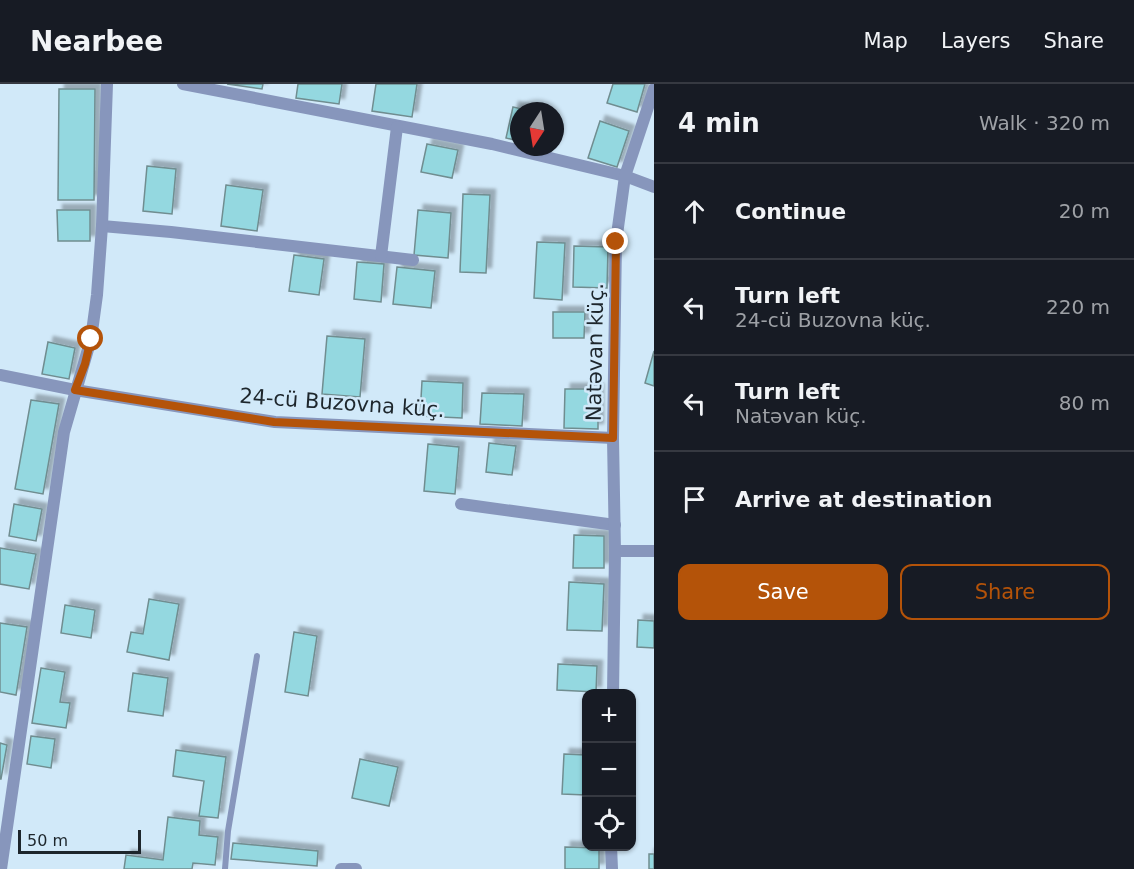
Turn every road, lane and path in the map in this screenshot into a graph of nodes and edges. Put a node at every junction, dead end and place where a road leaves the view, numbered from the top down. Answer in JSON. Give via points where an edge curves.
{"nodes":[{"id":1,"x":107,"y":84,"type":"edge"},
{"id":2,"x":183,"y":84,"type":"edge"},
{"id":3,"x":654,"y":89,"type":"edge"},
{"id":4,"x":397,"y":127,"type":"junction"},
{"id":5,"x":625,"y":176,"type":"junction"},
{"id":6,"x":654,"y":187,"type":"edge"},
{"id":7,"x":102,"y":226,"type":"junction"},
{"id":8,"x":381,"y":256,"type":"junction"},
{"id":9,"x":413,"y":260,"type":"dead end"},
{"id":10,"x":0,"y":375,"type":"edge"},
{"id":11,"x":75,"y":390,"type":"junction"},
{"id":12,"x":613,"y":438,"type":"junction"},
{"id":13,"x":462,"y":504,"type":"dead end"},
{"id":14,"x":615,"y":525,"type":"junction"},
{"id":15,"x":615,"y":551,"type":"junction"},
{"id":16,"x":654,"y":551,"type":"edge"},
{"id":17,"x":257,"y":656,"type":"dead end"},
{"id":18,"x":613,"y":689,"type":"edge"},
{"id":19,"x":611,"y":851,"type":"edge"},
{"id":20,"x":1,"y":869,"type":"edge"},
{"id":21,"x":225,"y":869,"type":"edge"},
{"id":22,"x":341,"y":869,"type":"edge"},
{"id":23,"x":356,"y":869,"type":"edge"},
{"id":24,"x":612,"y":869,"type":"edge"}],
"edges":[{"from":1,"to":7,"type":"street"},
{"from":2,"to":4,"type":"street"},
{"from":3,"to":5,"type":"street","name":"Natəvan küç."},
{"from":4,"to":5,"type":"street","via":[[492,144]]},
{"from":4,"to":8,"type":"street"},
{"from":5,"to":6,"type":"street"},
{"from":5,"to":12,"type":"street","name":"Natəvan küç.","via":[[616,242]]},
{"from":7,"to":8,"type":"street"},
{"from":7,"to":11,"type":"street","via":[[91,339]]},
{"from":8,"to":9,"type":"street"},
{"from":10,"to":11,"type":"street","name":"24-cü Buzovna küç."},
{"from":11,"to":12,"type":"street","name":"24-cü Buzovna küç.","via":[[274,422]]},
{"from":11,"to":20,"type":"street","via":[[62,444]]},
{"from":12,"to":14,"type":"street","name":"Natəvan küç."},
{"from":13,"to":14,"type":"street"},
{"from":14,"to":15,"type":"street","name":"Natəvan küç."},
{"from":15,"to":16,"type":"street"},
{"from":15,"to":18,"type":"street","name":"Natəvan küç."},
{"from":17,"to":21,"type":"lane"},
{"from":19,"to":24,"type":"street"},
{"from":22,"to":23,"type":"street"}]}
